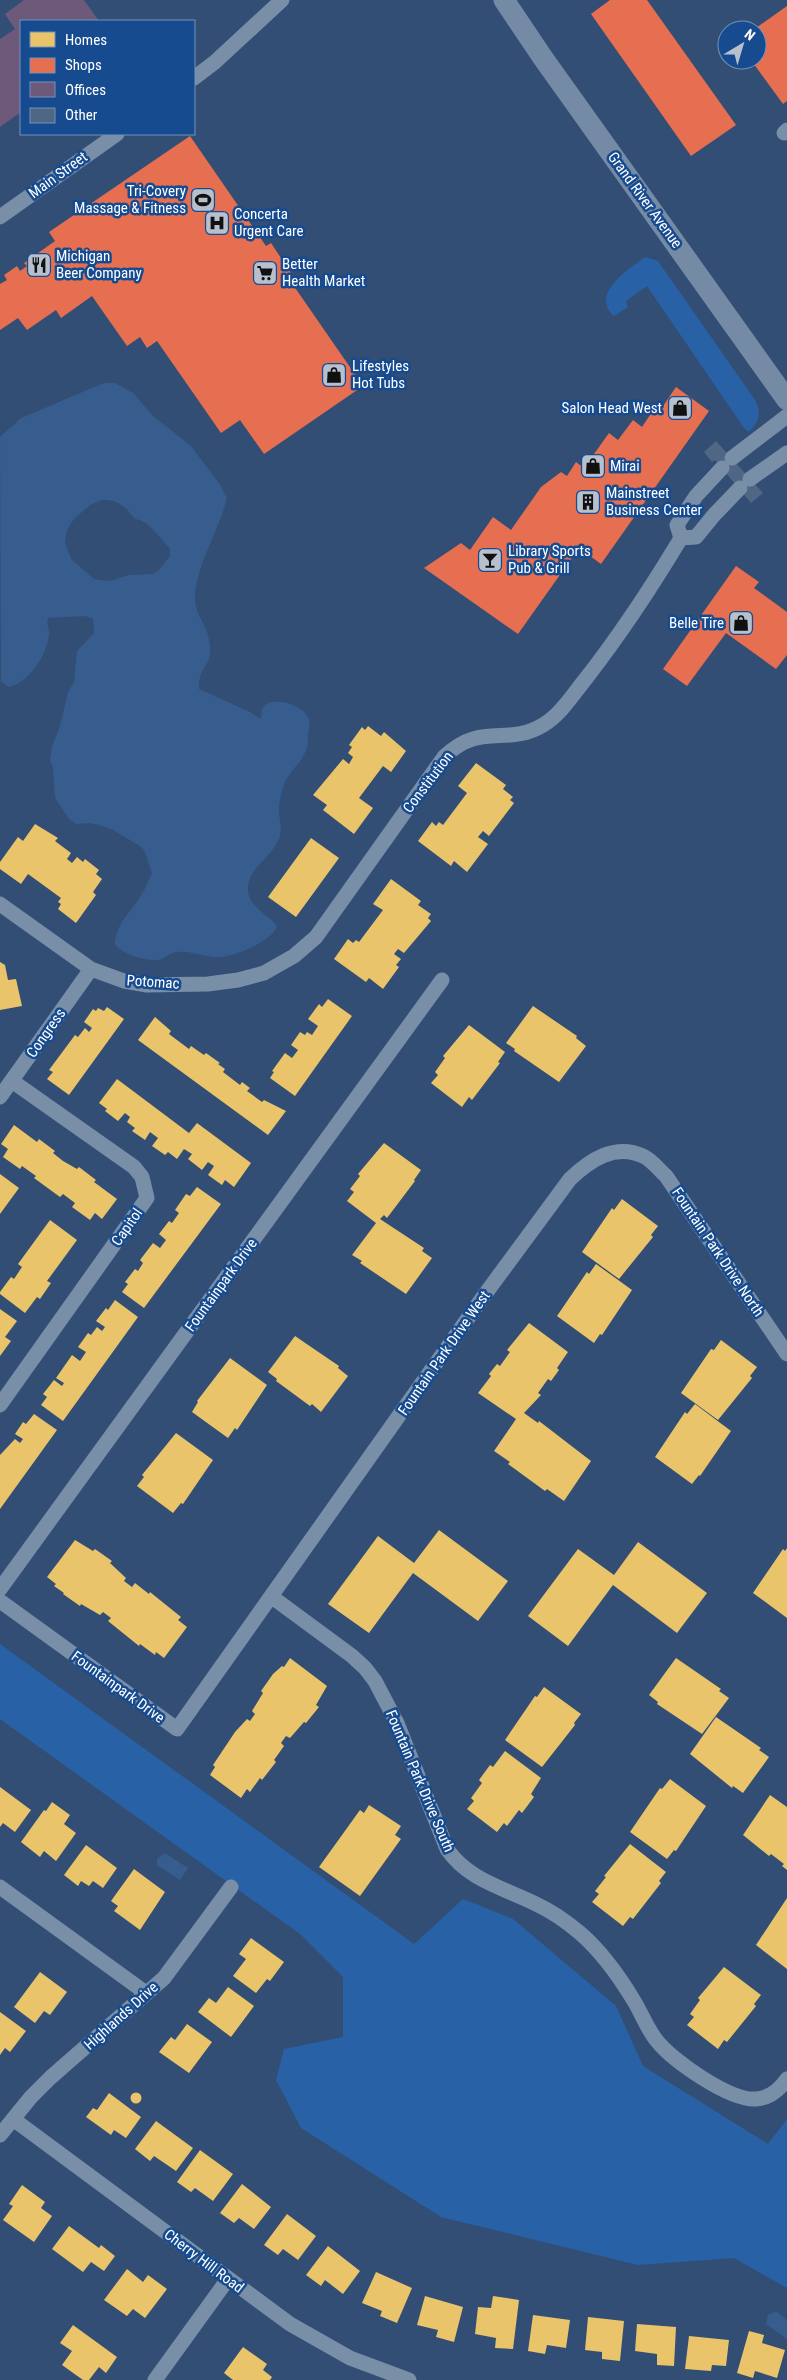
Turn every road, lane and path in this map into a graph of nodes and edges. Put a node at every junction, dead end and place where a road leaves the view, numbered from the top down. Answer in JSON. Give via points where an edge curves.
{"nodes":[{"id":1,"x":282,"y":0,"type":"edge"},
{"id":2,"x":504,"y":0,"type":"edge"},
{"id":3,"x":195,"y":77,"type":"edge"},
{"id":4,"x":116,"y":135,"type":"edge"},
{"id":5,"x":0,"y":217,"type":"edge"},
{"id":6,"x":787,"y":400,"type":"edge"},
{"id":7,"x":787,"y":416,"type":"edge"},
{"id":8,"x":787,"y":453,"type":"edge"},
{"id":9,"x":681,"y":538,"type":"junction"},
{"id":10,"x":0,"y":904,"type":"edge"},
{"id":11,"x":294,"y":956,"type":"joint"},
{"id":12,"x":91,"y":969,"type":"junction"},
{"id":13,"x":442,"y":980,"type":"dead end"},
{"id":14,"x":12,"y":1081,"type":"junction"},
{"id":15,"x":0,"y":1098,"type":"edge"},
{"id":16,"x":644,"y":1156,"type":"joint"},
{"id":17,"x":787,"y":1354,"type":"edge"},
{"id":18,"x":0,"y":1405,"type":"edge"},
{"id":19,"x":0,"y":1589,"type":"edge"},
{"id":20,"x":272,"y":1597,"type":"junction"},
{"id":21,"x":0,"y":1601,"type":"edge"},
{"id":22,"x":0,"y":1887,"type":"edge"},
{"id":23,"x":231,"y":1888,"type":"dead end"},
{"id":24,"x":146,"y":1993,"type":"junction"},
{"id":25,"x":787,"y":2079,"type":"edge"},
{"id":26,"x":13,"y":2119,"type":"junction"},
{"id":27,"x":0,"y":2135,"type":"edge"},
{"id":28,"x":228,"y":2279,"type":"junction"},
{"id":29,"x":155,"y":2380,"type":"edge"},
{"id":30,"x":409,"y":2380,"type":"edge"}],
"edges":[{"from":1,"to":3,"type":"street"},
{"from":2,"to":6,"type":"main road","name":"Grand River Avenue"},
{"from":4,"to":5,"type":"street","name":"Main Street"},
{"from":7,"to":9,"type":"street","name":"Constitution","via":[[727,463],[686,510],[677,525]]},
{"from":8,"to":9,"type":"street","via":[[745,484],[696,538]]},
{"from":9,"to":11,"type":"street","name":"Constitution","via":[[622,632],[556,715],[531,731],[479,736],[456,745],[444,757],[316,937]]},
{"from":10,"to":12,"type":"street","name":"Potomac"},
{"from":11,"to":12,"type":"street","name":"Potomac","via":[[264,973],[208,984],[147,985]]},
{"from":12,"to":14,"type":"street","name":"Congress"},
{"from":13,"to":19,"type":"street","name":"Fountainpark Drive"},
{"from":14,"to":15,"type":"street","name":"Congress"},
{"from":14,"to":18,"type":"street","name":"Capitol","via":[[134,1167],[142,1177],[147,1198]]},
{"from":16,"to":17,"type":"street","name":"Fountain Park Drive North","via":[[666,1176]]},
{"from":16,"to":20,"type":"street","name":"Fountain Park Drive West","via":[[618,1149],[587,1163],[570,1179]]},
{"from":20,"to":21,"type":"street","name":"Fountainpark Drive","via":[[177,1729]]},
{"from":20,"to":25,"type":"street","name":"Fountain Park Drive South","via":[[352,1656],[375,1681],[397,1723],[444,1841],[457,1862],[477,1878],[537,1904],[579,1933],[611,1966],[656,2040],[687,2068],[741,2097],[756,2099],[770,2095]]},
{"from":22,"to":24,"type":"street"},
{"from":23,"to":24,"type":"street","name":"Highlands Drive","via":[[169,1972]]},
{"from":24,"to":26,"type":"street","name":"Highlands Drive","via":[[50,2078]]},
{"from":26,"to":27,"type":"street","name":"Highlands Drive"},
{"from":26,"to":28,"type":"street","name":"Cherry Hill Road"},
{"from":28,"to":29,"type":"street"},
{"from":28,"to":30,"type":"street","name":"Cherry Hill Road","via":[[290,2324],[332,2349],[369,2367]]}]}
